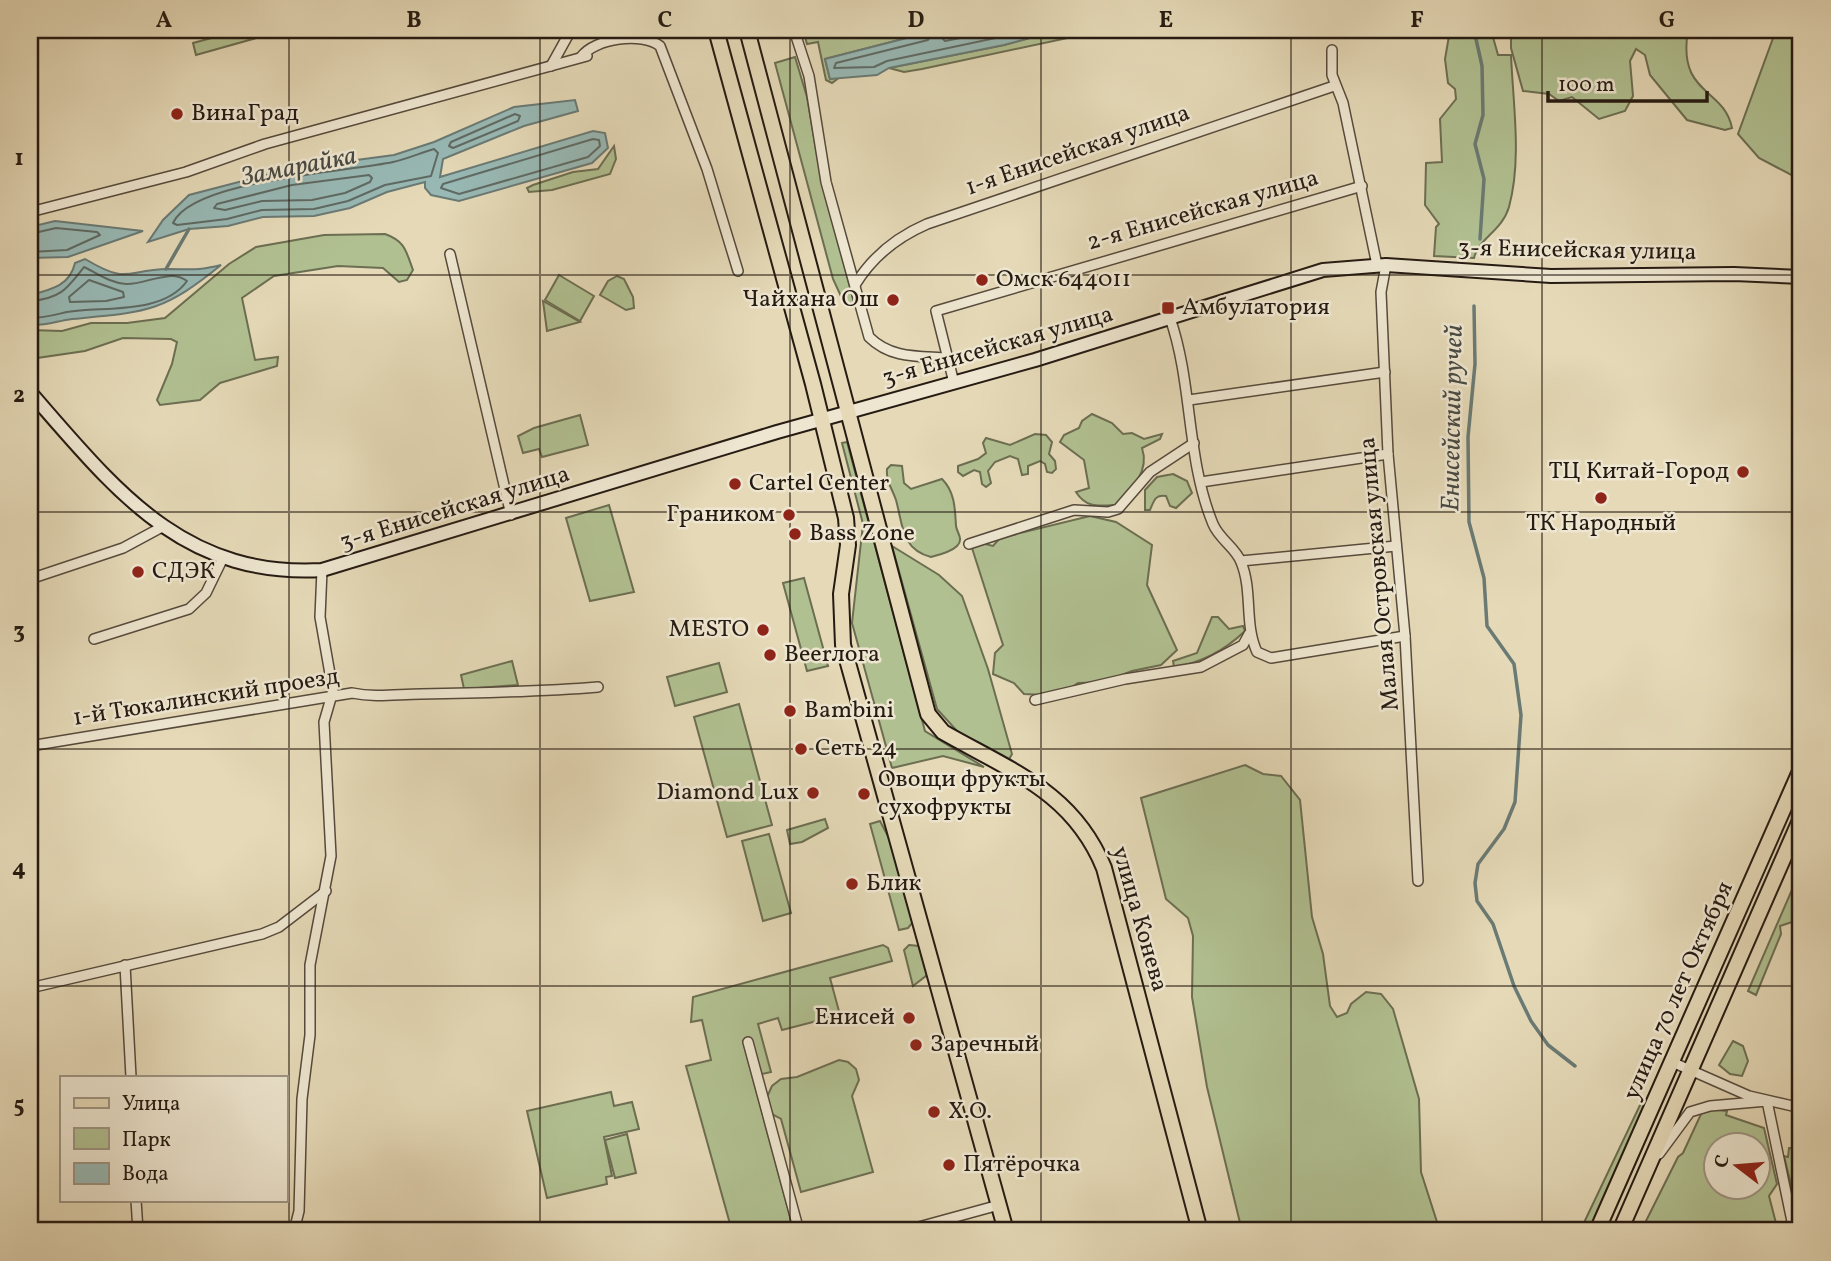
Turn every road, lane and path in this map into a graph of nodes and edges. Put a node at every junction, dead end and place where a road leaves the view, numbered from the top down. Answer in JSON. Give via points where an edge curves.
{"nodes":[{"id":1,"x":571,"y":30,"type":"edge"},
{"id":2,"x":716,"y":30,"type":"edge"},
{"id":3,"x":747,"y":30,"type":"edge"},
{"id":4,"x":794,"y":30,"type":"edge"},
{"id":5,"x":1332,"y":51,"type":"dead end"},
{"id":6,"x":551,"y":65,"type":"junction"},
{"id":7,"x":1334,"y":86,"type":"junction"},
{"id":8,"x":1362,"y":186,"type":"junction"},
{"id":9,"x":30,"y":212,"type":"edge"},
{"id":10,"x":450,"y":254,"type":"dead end"},
{"id":11,"x":1382,"y":265,"type":"junction"},
{"id":12,"x":738,"y":271,"type":"dead end"},
{"id":13,"x":1801,"y":277,"type":"edge"},
{"id":14,"x":855,"y":285,"type":"junction"},
{"id":15,"x":1170,"y":318,"type":"junction"},
{"id":16,"x":947,"y":358,"type":"junction"},
{"id":17,"x":1385,"y":372,"type":"junction"},
{"id":18,"x":954,"y":383,"type":"junction"},
{"id":19,"x":30,"y":391,"type":"edge"},
{"id":20,"x":1189,"y":400,"type":"junction"},
{"id":21,"x":849,"y":412,"type":"junction"},
{"id":22,"x":822,"y":419,"type":"junction"},
{"id":23,"x":1194,"y":443,"type":"junction"},
{"id":24,"x":1388,"y":454,"type":"junction"},
{"id":25,"x":1201,"y":482,"type":"junction"},
{"id":26,"x":511,"y":515,"type":"junction"},
{"id":27,"x":162,"y":527,"type":"junction"},
{"id":28,"x":969,"y":544,"type":"dead end"},
{"id":29,"x":1396,"y":546,"type":"junction"},
{"id":30,"x":223,"y":558,"type":"junction"},
{"id":31,"x":1241,"y":561,"type":"junction"},
{"id":32,"x":322,"y":570,"type":"junction"},
{"id":33,"x":30,"y":579,"type":"edge"},
{"id":34,"x":1249,"y":634,"type":"junction"},
{"id":35,"x":1405,"y":636,"type":"junction"},
{"id":36,"x":94,"y":639,"type":"dead end"},
{"id":37,"x":598,"y":687,"type":"dead end"},
{"id":38,"x":332,"y":697,"type":"junction"},
{"id":39,"x":1035,"y":700,"type":"dead end"},
{"id":40,"x":30,"y":746,"type":"edge"},
{"id":41,"x":1801,"y":769,"type":"edge"},
{"id":42,"x":1801,"y":818,"type":"edge"},
{"id":43,"x":1418,"y":881,"type":"dead end"},
{"id":44,"x":326,"y":891,"type":"junction"},
{"id":45,"x":125,"y":965,"type":"junction"},
{"id":46,"x":30,"y":988,"type":"edge"},
{"id":47,"x":748,"y":1042,"type":"dead end"},
{"id":48,"x":1672,"y":1062,"type":"junction"},
{"id":49,"x":1691,"y":1071,"type":"junction"},
{"id":50,"x":131,"y":1076,"type":"edge"},
{"id":51,"x":1767,"y":1101,"type":"junction"},
{"id":52,"x":1801,"y":1108,"type":"edge"},
{"id":53,"x":1650,"y":1169,"type":"junction"},
{"id":54,"x":136,"y":1202,"type":"edge"},
{"id":55,"x":999,"y":1205,"type":"junction"},
{"id":56,"x":138,"y":1231,"type":"edge"},
{"id":57,"x":294,"y":1231,"type":"edge"},
{"id":58,"x":799,"y":1231,"type":"edge"},
{"id":59,"x":904,"y":1231,"type":"edge"},
{"id":60,"x":1006,"y":1231,"type":"edge"},
{"id":61,"x":1200,"y":1231,"type":"edge"},
{"id":62,"x":1597,"y":1231,"type":"edge"},
{"id":63,"x":1620,"y":1231,"type":"edge"},
{"id":64,"x":1794,"y":1231,"type":"edge"}],
"edges":[{"from":1,"to":6,"type":"street"},
{"from":2,"to":22,"type":"main road"},
{"from":3,"to":21,"type":"main road","name":"улица Конева"},
{"from":4,"to":14,"type":"street","via":[[809,76],[826,182]]},
{"from":5,"to":7,"type":"street","name":"Малая Островская улица"},
{"from":6,"to":9,"type":"street","via":[[265,144],[187,172]]},
{"from":6,"to":12,"type":"street","via":[[629,39],[643,38],[660,47],[707,169]]},
{"from":7,"to":8,"type":"street","name":"Малая Островская улица","via":[[1343,103]]},
{"from":7,"to":14,"type":"street","name":"1-я Енисейская улица","via":[[927,224],[888,247]]},
{"from":8,"to":11,"type":"street","name":"Малая Островская улица"},
{"from":8,"to":16,"type":"street","name":"2-я Енисейская улица","via":[[936,311]]},
{"from":10,"to":26,"type":"street"},
{"from":11,"to":13,"type":"street","name":"3-я Енисейская улица","via":[[1551,276]]},
{"from":11,"to":15,"type":"street","name":"3-я Енисейская улица","via":[[1323,271]]},
{"from":11,"to":17,"type":"street","name":"Малая Островская улица"},
{"from":14,"to":16,"type":"street","via":[[865,326],[878,346],[900,355]]},
{"from":15,"to":18,"type":"street","name":"3-я Енисейская улица"},
{"from":15,"to":20,"type":"street"},
{"from":16,"to":18,"type":"street"},
{"from":17,"to":20,"type":"street"},
{"from":17,"to":24,"type":"street","name":"Малая Островская улица"},
{"from":18,"to":21,"type":"street","name":"3-я Енисейская улица"},
{"from":19,"to":27,"type":"street","name":"3-я Енисейская улица","via":[[91,461]]},
{"from":20,"to":23,"type":"street"},
{"from":21,"to":22,"type":"street","name":"3-я Енисейская улица"},
{"from":21,"to":61,"type":"main road","name":"улица Конева","via":[[929,714],[943,732],[1066,807],[1094,843]]},
{"from":22,"to":26,"type":"street","name":"3-я Енисейская улица"},
{"from":22,"to":55,"type":"main road","via":[[846,518],[848,545],[840,607],[843,645]]},
{"from":23,"to":25,"type":"street"},
{"from":23,"to":28,"type":"street","via":[[1150,472],[1118,509],[1074,510]]},
{"from":24,"to":25,"type":"street"},
{"from":24,"to":29,"type":"street","name":"Малая Островская улица"},
{"from":25,"to":31,"type":"street","via":[[1219,536]]},
{"from":26,"to":32,"type":"street","name":"3-я Енисейская улица"},
{"from":27,"to":30,"type":"street","name":"3-я Енисейская улица"},
{"from":27,"to":33,"type":"street","via":[[123,548]]},
{"from":29,"to":31,"type":"street"},
{"from":29,"to":35,"type":"street","name":"Малая Островская улица"},
{"from":30,"to":32,"type":"street","name":"3-я Енисейская улица","via":[[279,572]]},
{"from":30,"to":36,"type":"street","via":[[206,593],[189,609]]},
{"from":31,"to":34,"type":"street"},
{"from":32,"to":38,"type":"street","via":[[320,617]]},
{"from":34,"to":35,"type":"street","via":[[1257,652],[1271,658]]},
{"from":34,"to":39,"type":"street","via":[[1243,645],[1201,667]]},
{"from":35,"to":43,"type":"street","name":"Малая Островская улица"},
{"from":37,"to":38,"type":"street","name":"1-й Тюкалинский проезд"},
{"from":38,"to":40,"type":"street","name":"1-й Тюкалинский проезд"},
{"from":38,"to":44,"type":"street","via":[[324,722],[331,856]]},
{"from":41,"to":48,"type":"main road","name":"улица 70 лет Октября"},
{"from":42,"to":49,"type":"main road","name":"улица 70 лет Октября"},
{"from":44,"to":45,"type":"street","via":[[286,923],[262,934]]},
{"from":44,"to":57,"type":"street","via":[[310,965],[310,1035]]},
{"from":45,"to":46,"type":"street"},
{"from":45,"to":50,"type":"street"},
{"from":47,"to":58,"type":"street"},
{"from":48,"to":49,"type":"street"},
{"from":48,"to":62,"type":"main road","name":"улица 70 лет Октября"},
{"from":49,"to":51,"type":"street"},
{"from":49,"to":53,"type":"main road","name":"улица 70 лет Октября"},
{"from":51,"to":52,"type":"street"},
{"from":51,"to":53,"type":"street","via":[[1690,1112]]},
{"from":51,"to":64,"type":"street"},
{"from":53,"to":63,"type":"main road","name":"улица 70 лет Октября"},
{"from":54,"to":56,"type":"street"},
{"from":55,"to":59,"type":"street"},
{"from":55,"to":60,"type":"main road"}]}
